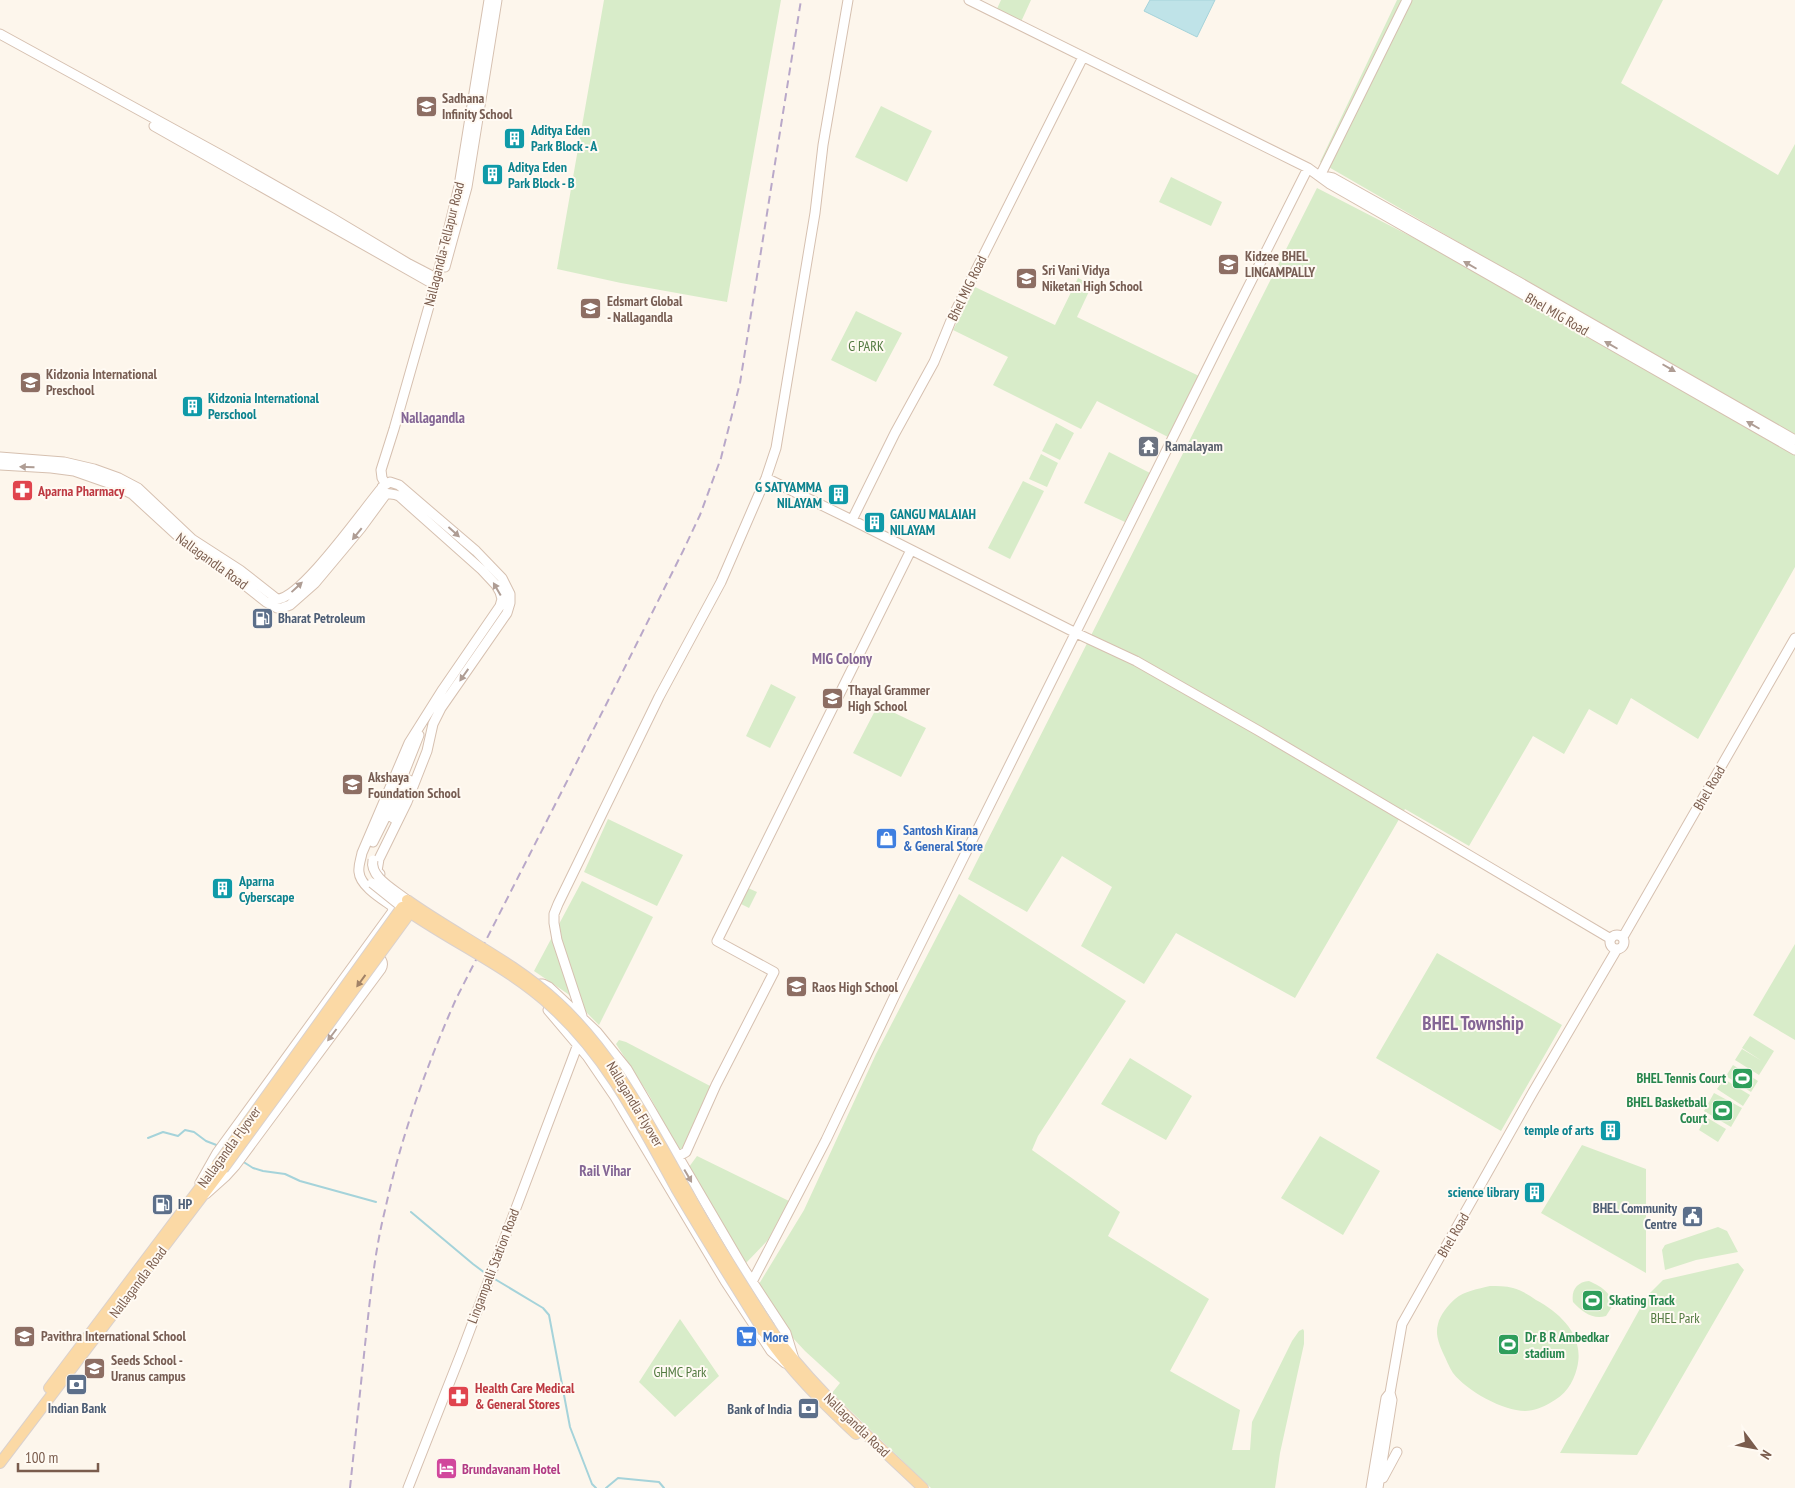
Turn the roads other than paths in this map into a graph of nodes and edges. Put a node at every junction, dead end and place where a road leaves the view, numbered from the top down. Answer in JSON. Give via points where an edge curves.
{"nodes":[{"id":1,"x":489,"y":0,"type":"edge"},
{"id":2,"x":497,"y":0,"type":"edge"},
{"id":3,"x":848,"y":0,"type":"edge"},
{"id":4,"x":969,"y":0,"type":"edge"},
{"id":5,"x":1407,"y":0,"type":"edge"},
{"id":6,"x":0,"y":34,"type":"edge"},
{"id":7,"x":0,"y":40,"type":"edge"},
{"id":8,"x":1083,"y":57,"type":"junction"},
{"id":9,"x":1308,"y":168,"type":"junction"},
{"id":10,"x":1320,"y":176,"type":"junction"},
{"id":11,"x":436,"y":281,"type":"junction"},
{"id":12,"x":412,"y":377,"type":"junction"},
{"id":13,"x":1795,"y":440,"type":"edge"},
{"id":14,"x":1795,"y":450,"type":"edge"},
{"id":15,"x":0,"y":457,"type":"edge"},
{"id":16,"x":0,"y":465,"type":"edge"},
{"id":17,"x":766,"y":478,"type":"junction"},
{"id":18,"x":385,"y":487,"type":"junction"},
{"id":19,"x":852,"y":520,"type":"junction"},
{"id":20,"x":911,"y":550,"type":"junction"},
{"id":21,"x":1076,"y":633,"type":"junction"},
{"id":22,"x":1795,"y":638,"type":"edge"},
{"id":23,"x":476,"y":650,"type":"junction"},
{"id":24,"x":429,"y":721,"type":"junction"},
{"id":25,"x":390,"y":883,"type":"junction"},
{"id":26,"x":382,"y":899,"type":"junction"},
{"id":27,"x":405,"y":907,"type":"junction"},
{"id":28,"x":1623,"y":937,"type":"junction"},
{"id":29,"x":1611,"y":939,"type":"junction"},
{"id":30,"x":366,"y":948,"type":"junction"},
{"id":31,"x":1617,"y":949,"type":"junction"},
{"id":32,"x":360,"y":957,"type":"junction"},
{"id":33,"x":381,"y":969,"type":"junction"},
{"id":34,"x":582,"y":1016,"type":"junction"},
{"id":35,"x":597,"y":1032,"type":"junction"},
{"id":36,"x":578,"y":1044,"type":"junction"},
{"id":37,"x":638,"y":1085,"type":"junction"},
{"id":38,"x":615,"y":1097,"type":"junction"},
{"id":39,"x":677,"y":1157,"type":"junction"},
{"id":40,"x":199,"y":1194,"type":"junction"},
{"id":41,"x":752,"y":1282,"type":"junction"},
{"id":42,"x":791,"y":1362,"type":"junction"},
{"id":43,"x":1390,"y":1392,"type":"junction"},
{"id":44,"x":1397,"y":1452,"type":"dead end"},
{"id":45,"x":0,"y":1453,"type":"edge"},
{"id":46,"x":0,"y":1463,"type":"edge"},
{"id":47,"x":408,"y":1488,"type":"edge"},
{"id":48,"x":913,"y":1488,"type":"edge"},
{"id":49,"x":923,"y":1488,"type":"edge"},
{"id":50,"x":1372,"y":1488,"type":"edge"},
{"id":51,"x":1378,"y":1488,"type":"edge"}],
"edges":[{"from":1,"to":11,"type":"street","name":"Nallagandla-Tellapur Road","via":[[459,186]]},
{"from":2,"to":12,"type":"street","name":"Nallagandla-Tellapur Road","via":[[467,187]]},
{"from":3,"to":17,"type":"street","via":[[782,414]]},
{"from":4,"to":8,"type":"street","name":"Bhel MIG Road"},
{"from":5,"to":10,"type":"street"},
{"from":6,"to":11,"type":"street","via":[[237,164]]},
{"from":7,"to":11,"type":"street"},
{"from":8,"to":9,"type":"street","name":"Bhel MIG Road"},
{"from":8,"to":19,"type":"street","name":"Bhel MIG Road","via":[[952,318],[934,362]]},
{"from":9,"to":10,"type":"street","name":"Bhel MIG Road"},
{"from":9,"to":21,"type":"street"},
{"from":10,"to":13,"type":"street","name":"Bhel MIG Road","one_way":true,"via":[[1333,178]]},
{"from":14,"to":10,"type":"street","name":"Bhel MIG Road","one_way":true},
{"from":11,"to":12,"type":"street","name":"Nallagandla-Tellapur Road"},
{"from":12,"to":18,"type":"street","name":"Nallagandla-Tellapur Road"},
{"from":15,"to":18,"type":"street","name":"Nallagandla Road","one_way":true,"via":[[64,462],[119,478],[138,488],[187,534],[277,599],[286,597],[307,578]]},
{"from":18,"to":16,"type":"street","name":"Nallagandla Road","one_way":true,"via":[[362,528],[315,584],[290,605],[277,608],[182,540],[138,497],[127,491],[74,471]]},
{"from":17,"to":19,"type":"street"},
{"from":17,"to":34,"type":"street","via":[[721,582],[659,697],[554,914],[557,940]]},
{"from":23,"to":18,"type":"street","one_way":true,"via":[[498,612],[502,599],[500,592],[482,570],[403,499]]},
{"from":18,"to":23,"type":"street","one_way":true,"via":[[399,485],[476,551],[509,589],[509,608]]},
{"from":19,"to":20,"type":"street"},
{"from":20,"to":21,"type":"street"},
{"from":20,"to":39,"type":"street","via":[[717,941],[774,972],[686,1152]]},
{"from":21,"to":29,"type":"street","via":[[1136,661],[1210,703]]},
{"from":21,"to":41,"type":"street","via":[[815,1163]]},
{"from":22,"to":28,"type":"street","name":"Bhel Road"},
{"from":23,"to":24,"type":"street","via":[[441,708]]},
{"from":24,"to":25,"type":"street","via":[[427,751],[377,864],[377,871]]},
{"from":24,"to":26,"type":"street","via":[[405,750],[360,862],[361,879]]},
{"from":24,"to":27,"type":"street","name":"Nallagandla Flyover","bridge":true,"via":[[364,864],[368,880]]},
{"from":25,"to":26,"type":"street"},
{"from":25,"to":27,"type":"street","via":[[399,889]]},
{"from":26,"to":27,"type":"street"},
{"from":27,"to":30,"type":"street","via":[[393,911]]},
{"from":27,"to":40,"type":"main road","name":"Nallagandla Flyover","bridge":true},
{"from":27,"to":42,"type":"main road","name":"Nallagandla Flyover","bridge":true,"via":[[527,986],[579,1034],[621,1091],[683,1200]]},
{"from":28,"to":29,"type":"street","via":[[1616,934]]},
{"from":28,"to":31,"type":"street","via":[[1624,946]]},
{"from":29,"to":31,"type":"street","via":[[1611,946]]},
{"from":30,"to":32,"type":"street"},
{"from":30,"to":33,"type":"street","via":[[381,959]]},
{"from":31,"to":43,"type":"street","name":"Bhel Road","via":[[1402,1324]]},
{"from":32,"to":33,"type":"street"},
{"from":32,"to":40,"type":"street","via":[[217,1153],[202,1178]]},
{"from":33,"to":40,"type":"street","one_way":true,"via":[[235,1166],[213,1190]]},
{"from":34,"to":35,"type":"street"},
{"from":34,"to":36,"type":"street","name":"Lingampalli Station Road"},
{"from":34,"to":36,"type":"street","via":[[549,987],[540,984],[536,988],[535,998]]},
{"from":35,"to":36,"type":"street"},
{"from":35,"to":37,"type":"street"},
{"from":36,"to":38,"type":"street"},
{"from":36,"to":47,"type":"street","name":"Lingampalli Station Road"},
{"from":37,"to":38,"type":"street"},
{"from":37,"to":39,"type":"street"},
{"from":38,"to":42,"type":"street","via":[[725,1281],[771,1351]]},
{"from":39,"to":41,"type":"street","one_way":true},
{"from":40,"to":45,"type":"main road","name":"Nallagandla Road"},
{"from":40,"to":46,"type":"main road","name":"Nallagandla Road"},
{"from":41,"to":42,"type":"street","via":[[786,1333]]},
{"from":42,"to":48,"type":"main road","name":"Nallagandla Road","via":[[821,1400]]},
{"from":42,"to":49,"type":"main road","name":"Nallagandla Road"},
{"from":43,"to":50,"type":"street","name":"Bhel Road","via":[[1386,1398]]},
{"from":43,"to":51,"type":"street","via":[[1392,1400]]},
{"from":44,"to":51,"type":"street"}]}
